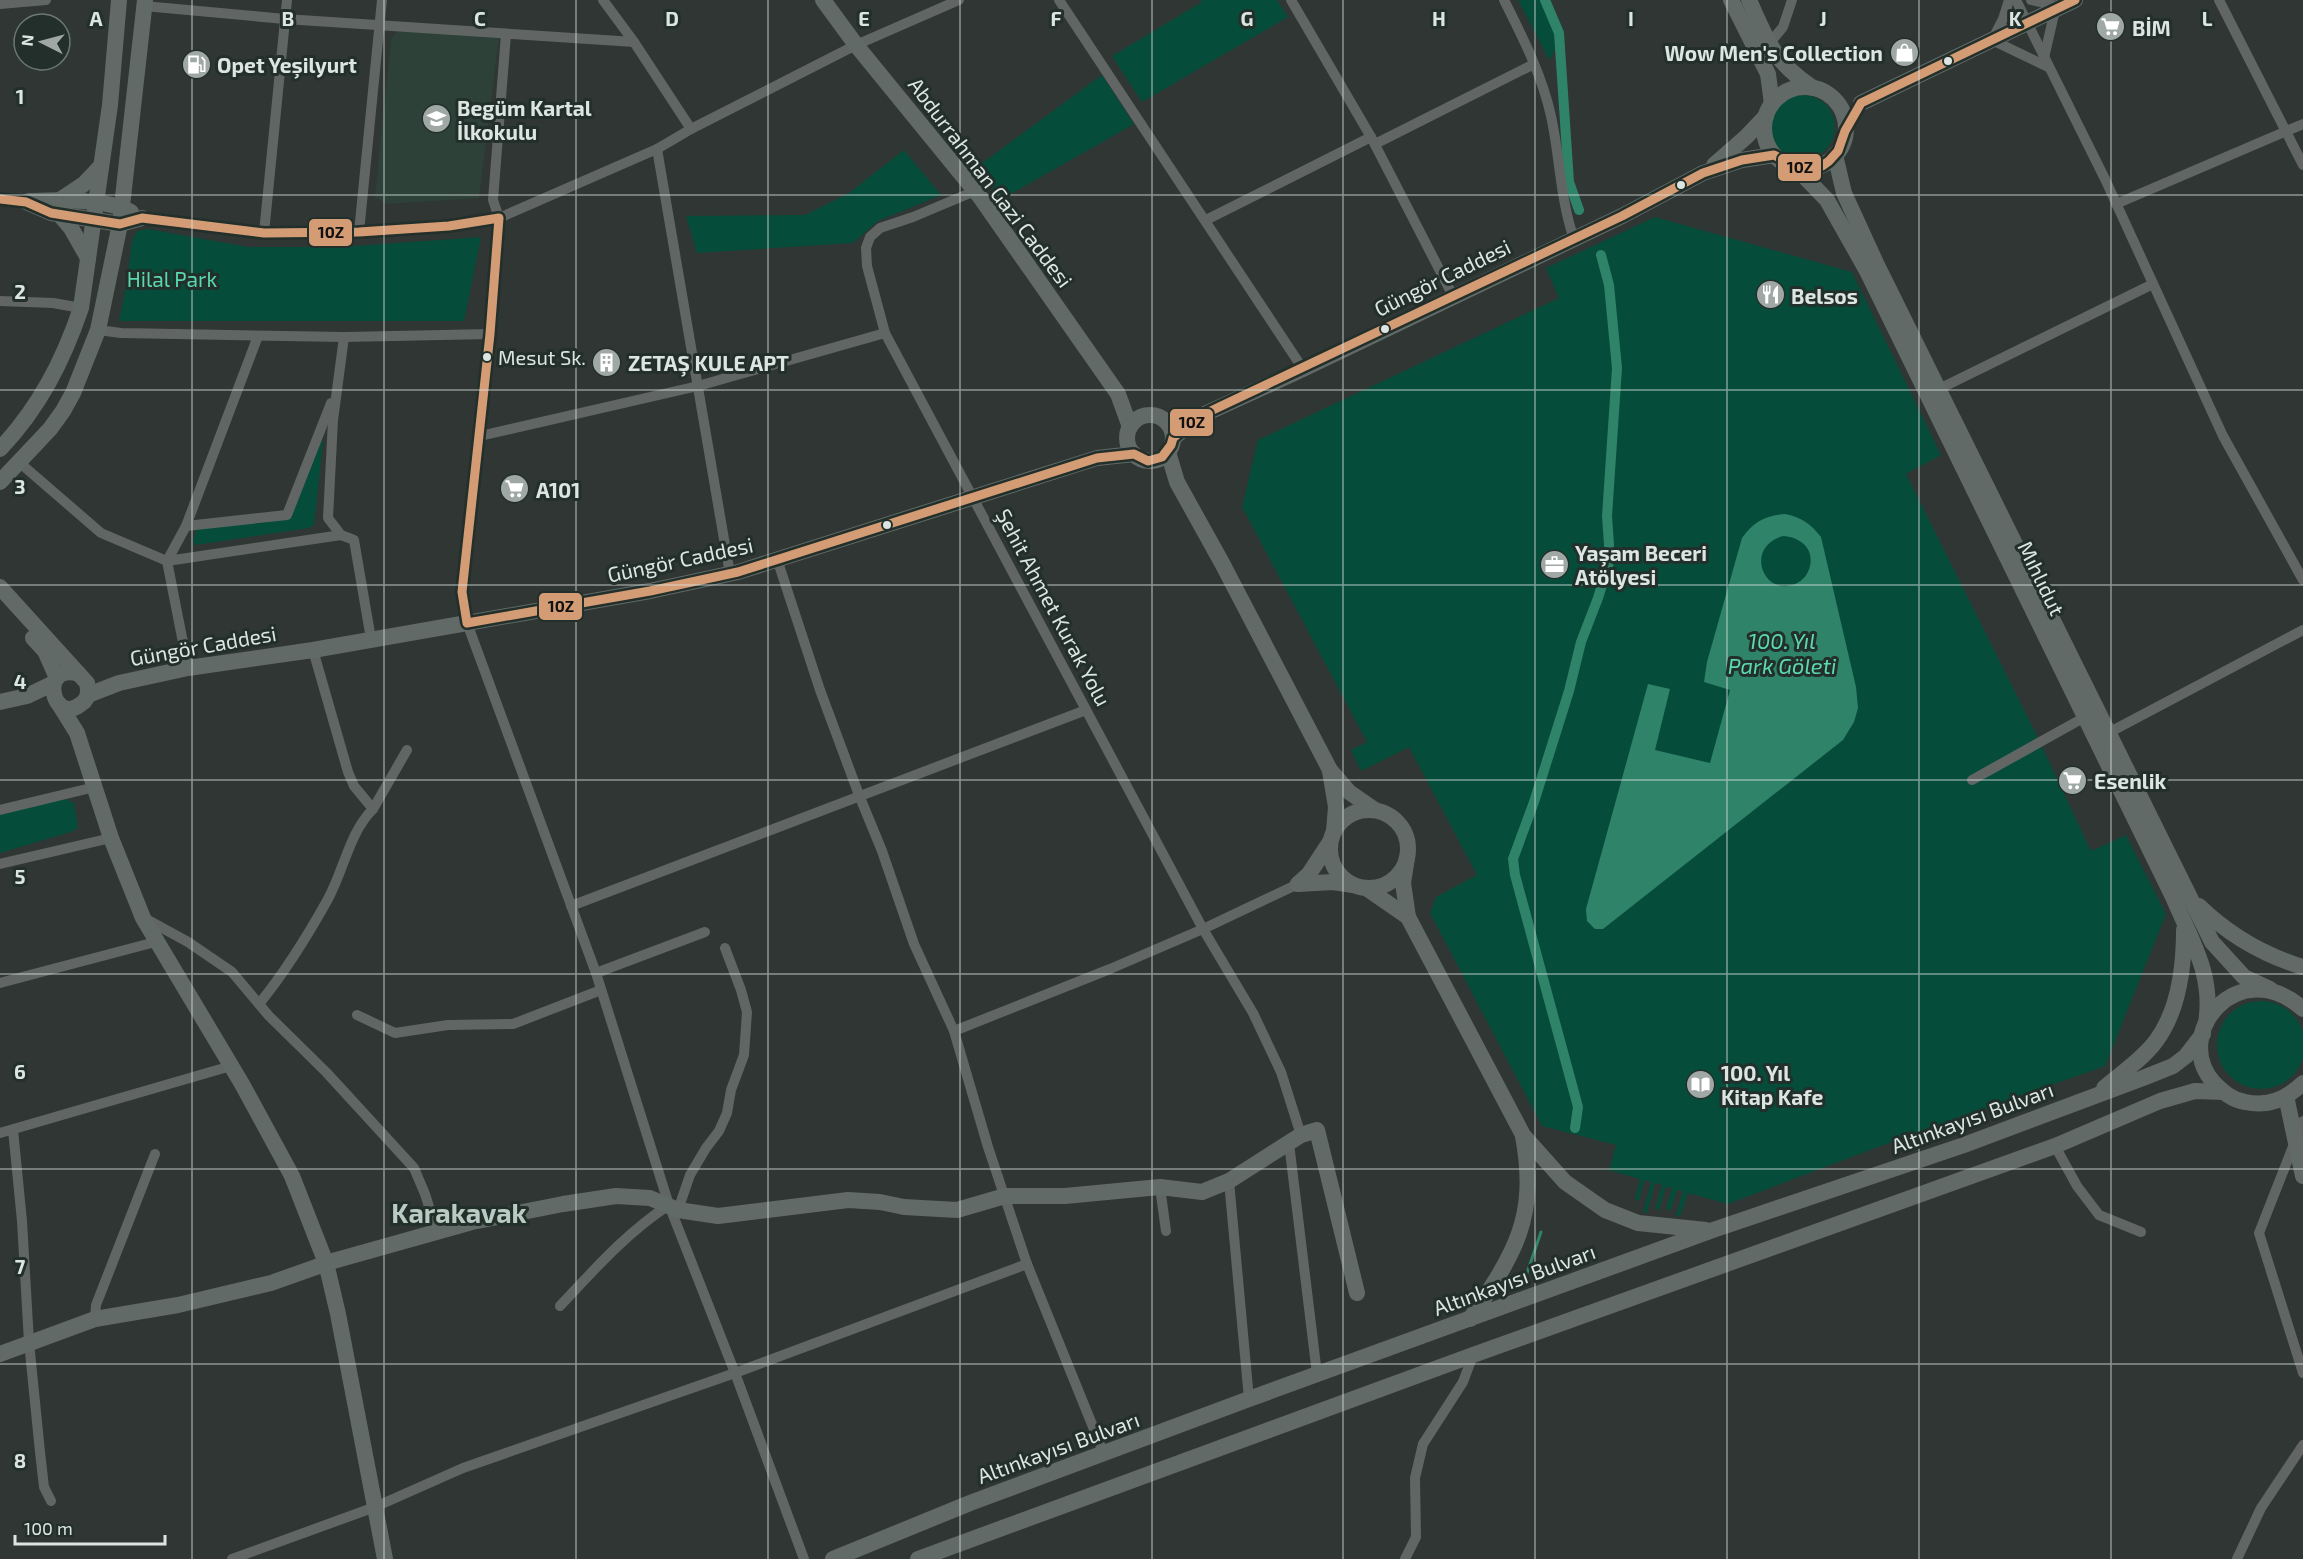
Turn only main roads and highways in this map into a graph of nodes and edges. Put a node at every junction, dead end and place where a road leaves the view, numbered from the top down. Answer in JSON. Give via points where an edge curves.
{"nodes":[{"id":1,"x":119,"y":0,"type":"edge"},
{"id":2,"x":823,"y":0,"type":"edge"},
{"id":3,"x":1731,"y":0,"type":"edge"},
{"id":4,"x":1749,"y":0,"type":"edge"},
{"id":5,"x":145,"y":3,"type":"edge"},
{"id":6,"x":2064,"y":5,"type":"edge"},
{"id":7,"x":1814,"y":88,"type":"junction"},
{"id":8,"x":1830,"y":97,"type":"junction"},
{"id":9,"x":1861,"y":103,"type":"junction"},
{"id":10,"x":1769,"y":110,"type":"junction"},
{"id":11,"x":1845,"y":129,"type":"junction"},
{"id":12,"x":1774,"y":155,"type":"junction"},
{"id":13,"x":1835,"y":155,"type":"junction"},
{"id":14,"x":101,"y":166,"type":"junction"},
{"id":15,"x":1797,"y":169,"type":"junction"},
{"id":16,"x":1703,"y":173,"type":"junction"},
{"id":17,"x":26,"y":202,"type":"road end"},
{"id":18,"x":60,"y":207,"type":"junction"},
{"id":19,"x":121,"y":207,"type":"junction"},
{"id":20,"x":95,"y":212,"type":"junction"},
{"id":21,"x":120,"y":224,"type":"junction"},
{"id":22,"x":88,"y":258,"type":"junction"},
{"id":23,"x":1118,"y":394,"type":"junction"},
{"id":24,"x":1156,"y":417,"type":"junction"},
{"id":25,"x":1198,"y":417,"type":"junction"},
{"id":26,"x":1129,"y":430,"type":"junction"},
{"id":27,"x":1170,"y":445,"type":"junction"},
{"id":28,"x":0,"y":448,"type":"edge"},
{"id":29,"x":1141,"y":457,"type":"junction"},
{"id":30,"x":1097,"y":458,"type":"junction"},
{"id":31,"x":0,"y":482,"type":"edge"},
{"id":32,"x":1177,"y":482,"type":"junction"},
{"id":33,"x":0,"y":587,"type":"edge"},
{"id":34,"x":0,"y":602,"type":"edge"},
{"id":35,"x":81,"y":676,"type":"junction"},
{"id":36,"x":119,"y":683,"type":"junction"},
{"id":37,"x":56,"y":691,"type":"junction"},
{"id":38,"x":87,"y":698,"type":"junction"},
{"id":39,"x":0,"y":702,"type":"edge"},
{"id":40,"x":77,"y":733,"type":"junction"},
{"id":41,"x":1330,"y":770,"type":"junction"},
{"id":42,"x":1376,"y":810,"type":"junction"},
{"id":43,"x":1332,"y":836,"type":"junction"},
{"id":44,"x":1407,"y":858,"type":"junction"},
{"id":45,"x":1359,"y":886,"type":"junction"},
{"id":46,"x":2193,"y":900,"type":"junction"},
{"id":47,"x":1408,"y":917,"type":"junction"},
{"id":48,"x":2184,"y":923,"type":"junction"},
{"id":49,"x":2303,"y":967,"type":"edge"},
{"id":50,"x":2270,"y":989,"type":"junction"},
{"id":51,"x":2300,"y":1005,"type":"edge"},
{"id":52,"x":2204,"y":1029,"type":"junction"},
{"id":53,"x":2303,"y":1083,"type":"edge"},
{"id":54,"x":2223,"y":1092,"type":"junction"},
{"id":55,"x":2095,"y":1096,"type":"junction"},
{"id":56,"x":2286,"y":1096,"type":"junction"},
{"id":57,"x":1523,"y":1135,"type":"junction"},
{"id":58,"x":2299,"y":1141,"type":"edge"},
{"id":59,"x":2303,"y":1176,"type":"edge"},
{"id":60,"x":1713,"y":1230,"type":"junction"},
{"id":61,"x":326,"y":1263,"type":"junction"},
{"id":62,"x":1357,"y":1293,"type":"dead end"},
{"id":63,"x":1470,"y":1319,"type":"junction"},
{"id":64,"x":0,"y":1354,"type":"edge"},
{"id":65,"x":956,"y":1552,"type":"edge"},
{"id":66,"x":385,"y":1559,"type":"edge"},
{"id":67,"x":833,"y":1559,"type":"edge"},
{"id":68,"x":918,"y":1559,"type":"edge"}],
"edges":[{"from":1,"to":14,"type":"main road"},
{"from":2,"to":23,"type":"main road","name":"Abdurrahman Gazi Caddesi","via":[[975,191]]},
{"from":3,"to":10,"type":"main road","via":[[1768,74]]},
{"from":4,"to":7,"type":"main road","via":[[1779,60]]},
{"from":5,"to":19,"type":"main road"},
{"from":6,"to":9,"type":"main road"},
{"from":7,"to":8,"type":"main road"},
{"from":7,"to":10,"type":"main road","via":[[1781,94]]},
{"from":8,"to":9,"type":"main road"},
{"from":8,"to":11,"type":"main road","via":[[1844,116]]},
{"from":9,"to":11,"type":"main road"},
{"from":10,"to":12,"type":"main road","via":[[1765,136]]},
{"from":10,"to":16,"type":"main road","via":[[1746,137]]},
{"from":11,"to":13,"type":"main road","via":[[1843,143]]},
{"from":12,"to":15,"type":"main road"},
{"from":12,"to":16,"type":"main road","via":[[1742,160]]},
{"from":13,"to":15,"type":"main road","via":[[1812,169]]},
{"from":13,"to":46,"type":"main road","name":"Mıhlıdut","via":[[1844,193]]},
{"from":14,"to":18,"type":"main road"},
{"from":14,"to":20,"type":"main road"},
{"from":15,"to":48,"type":"main road","name":"Mıhlıdut","via":[[1827,200],[1867,271]]},
{"from":16,"to":25,"type":"main road","name":"Güngör Caddesi","via":[[1574,239]]},
{"from":17,"to":18,"type":"main road"},
{"from":18,"to":20,"type":"main road"},
{"from":18,"to":22,"type":"main road"},
{"from":19,"to":20,"type":"main road"},
{"from":19,"to":21,"type":"main road"},
{"from":19,"to":21,"type":"main road","via":[[142,218]]},
{"from":20,"to":21,"type":"main road"},
{"from":20,"to":22,"type":"main road"},
{"from":21,"to":31,"type":"main road","via":[[98,330],[73,393],[50,429]]},
{"from":22,"to":28,"type":"main road","via":[[81,308],[70,338],[38,402]]},
{"from":23,"to":24,"type":"main road","name":"Abdurrahman Gazi Caddesi"},
{"from":23,"to":26,"type":"main road","name":"Abdurrahman Gazi Caddesi"},
{"from":24,"to":25,"type":"main road","name":"Güngör Caddesi"},
{"from":24,"to":26,"type":"main road","via":[[1141,417]]},
{"from":24,"to":27,"type":"main road","via":[[1172,430]]},
{"from":25,"to":27,"type":"main road","name":"Güngör Caddesi"},
{"from":26,"to":29,"type":"main road","via":[[1130,448]]},
{"from":26,"to":30,"type":"main road","name":"Güngör Caddesi"},
{"from":27,"to":29,"type":"main road","via":[[1155,460]]},
{"from":27,"to":32,"type":"main road"},
{"from":29,"to":30,"type":"main road","name":"Güngör Caddesi"},
{"from":29,"to":32,"type":"main road"},
{"from":30,"to":36,"type":"main road","name":"Güngör Caddesi","via":[[730,574]]},
{"from":32,"to":41,"type":"main road"},
{"from":33,"to":35,"type":"main road"},
{"from":34,"to":37,"type":"main road","via":[[45,651]]},
{"from":35,"to":36,"type":"main road","name":"Güngör Caddesi"},
{"from":35,"to":37,"type":"main road","name":"Güngör Caddesi","via":[[66,672]]},
{"from":35,"to":38,"type":"main road","via":[[89,689]]},
{"from":36,"to":38,"type":"main road","name":"Güngör Caddesi"},
{"from":37,"to":38,"type":"main road","name":"Güngör Caddesi","via":[[69,708]]},
{"from":37,"to":39,"type":"main road","name":"Güngör Caddesi"},
{"from":37,"to":40,"type":"main road"},
{"from":38,"to":40,"type":"main road"},
{"from":40,"to":61,"type":"main road","via":[[111,838],[143,918],[292,1176]]},
{"from":41,"to":42,"type":"main road","via":[[1349,792]]},
{"from":41,"to":43,"type":"main road","via":[[1335,807]]},
{"from":42,"to":43,"type":"main road","via":[[1352,814],[1341,821]]},
{"from":42,"to":44,"type":"main road","via":[[1387,814],[1404,832]]},
{"from":43,"to":45,"type":"main road","via":[[1330,854],[1334,866],[1341,877]]},
{"from":43,"to":45,"type":"main road","via":[[1309,874],[1298,884]]},
{"from":44,"to":45,"type":"main road","via":[[1392,881],[1379,887]]},
{"from":44,"to":47,"type":"main road","via":[[1403,883]]},
{"from":45,"to":47,"type":"main road"},
{"from":46,"to":49,"type":"main road","via":[[2224,929],[2245,942]]},
{"from":46,"to":50,"type":"main road","name":"Mıhlıdut","via":[[2212,942],[2229,963],[2244,977]]},
{"from":47,"to":57,"type":"main road"},
{"from":48,"to":52,"type":"main road","name":"Mıhlıdut","via":[[2206,975],[2209,994]]},
{"from":48,"to":55,"type":"main road","via":[[2180,982],[2157,1041]]},
{"from":50,"to":51,"type":"main road","name":"Mıhlıdut"},
{"from":50,"to":52,"type":"main road","name":"Altınkayısı Bulvarı","via":[[2250,989],[2232,995],[2216,1007]]},
{"from":52,"to":54,"type":"main road","name":"Mıhlıdut","via":[[2203,1061],[2210,1078]]},
{"from":52,"to":55,"type":"main road","name":"Altınkayısı Bulvarı","via":[[2186,1056],[2173,1066]]},
{"from":53,"to":56,"type":"main road"},
{"from":54,"to":56,"type":"main road","via":[[2239,1101],[2257,1104]]},
{"from":54,"to":65,"type":"main road","via":[[2195,1091],[2160,1101],[2055,1146],[1473,1355]]},
{"from":55,"to":60,"type":"main road","name":"Altınkayısı Bulvarı"},
{"from":56,"to":58,"type":"main road"},
{"from":57,"to":60,"type":"main road","via":[[1565,1182],[1605,1210],[1638,1223]]},
{"from":57,"to":63,"type":"main road","via":[[1529,1179],[1521,1230],[1499,1277]]},
{"from":58,"to":59,"type":"main road"},
{"from":60,"to":63,"type":"main road","name":"Altınkayısı Bulvarı"},
{"from":61,"to":62,"type":"main road","via":[[472,1222],[616,1196],[650,1198],[673,1208],[718,1216],[848,1200],[957,1210],[1005,1196],[1065,1196],[1160,1187],[1202,1192],[1229,1181],[1295,1139],[1317,1130]]},
{"from":61,"to":64,"type":"main road","via":[[271,1283],[95,1319]]},
{"from":61,"to":66,"type":"main road"},
{"from":63,"to":67,"type":"main road","name":"Altınkayısı Bulvarı","via":[[970,1503]]},
{"from":65,"to":68,"type":"main road"}]}
